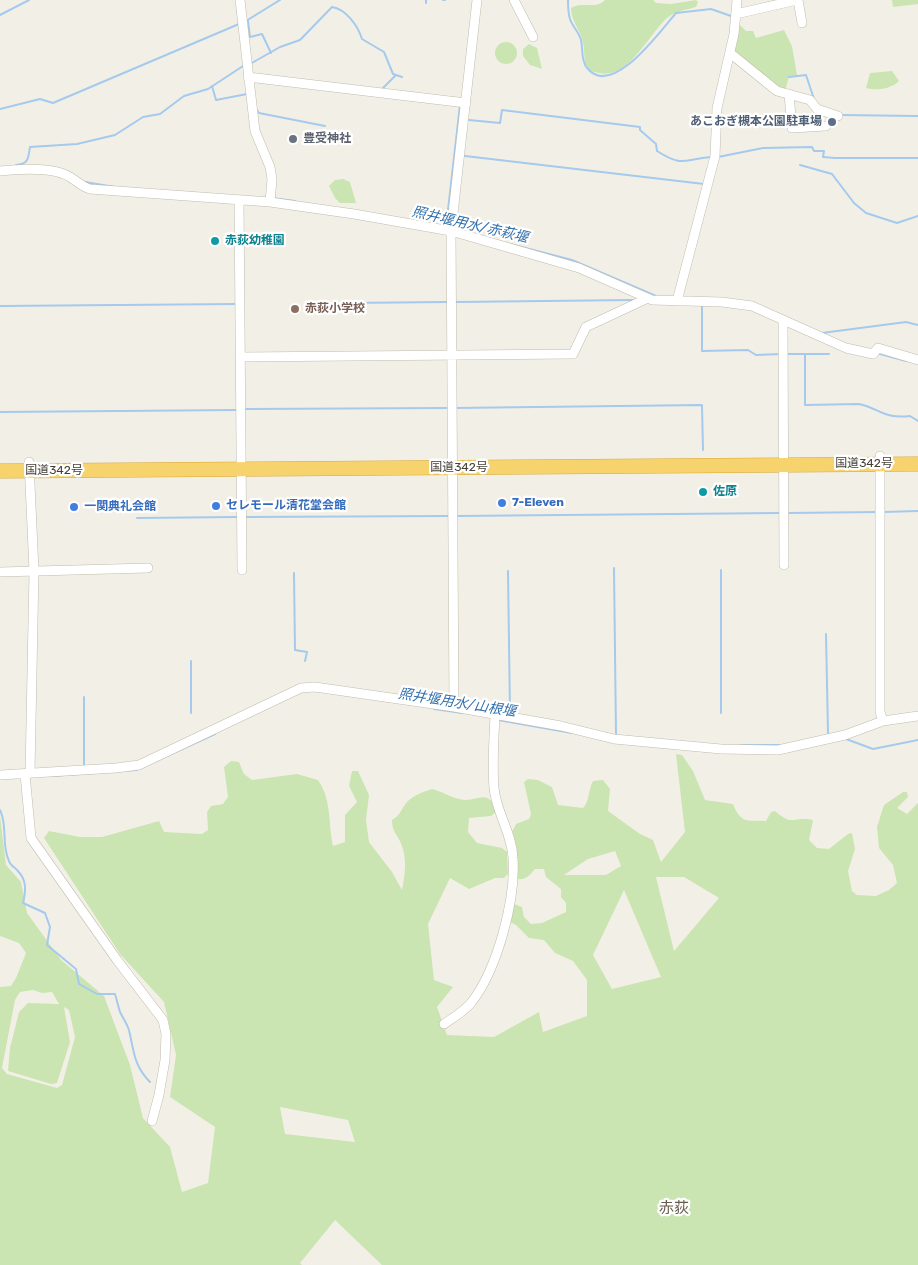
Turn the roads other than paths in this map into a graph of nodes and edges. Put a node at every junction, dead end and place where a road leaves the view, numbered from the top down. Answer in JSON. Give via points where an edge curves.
{"nodes":[{"id":1,"x":240,"y":0,"type":"edge"},
{"id":2,"x":477,"y":0,"type":"edge"},
{"id":3,"x":514,"y":0,"type":"edge"},
{"id":4,"x":737,"y":0,"type":"edge"},
{"id":5,"x":797,"y":0,"type":"edge"},
{"id":6,"x":736,"y":14,"type":"junction"},
{"id":7,"x":802,"y":23,"type":"dead end"},
{"id":8,"x":533,"y":37,"type":"dead end"},
{"id":9,"x":730,"y":54,"type":"junction"},
{"id":10,"x":248,"y":77,"type":"junction"},
{"id":11,"x":789,"y":94,"type":"junction"},
{"id":12,"x":466,"y":103,"type":"junction"},
{"id":13,"x":838,"y":116,"type":"dead end"},
{"id":14,"x":826,"y":126,"type":"dead end"},
{"id":15,"x":0,"y":171,"type":"edge"},
{"id":16,"x":239,"y":200,"type":"junction"},
{"id":17,"x":270,"y":202,"type":"junction"},
{"id":18,"x":451,"y":231,"type":"junction"},
{"id":19,"x":648,"y":298,"type":"junction"},
{"id":20,"x":676,"y":301,"type":"junction"},
{"id":21,"x":783,"y":322,"type":"junction"},
{"id":22,"x":451,"y":355,"type":"junction"},
{"id":23,"x":241,"y":357,"type":"junction"},
{"id":24,"x":918,"y":360,"type":"edge"},
{"id":25,"x":918,"y":456,"type":"edge"},
{"id":26,"x":783,"y":460,"type":"junction"},
{"id":27,"x":879,"y":460,"type":"junction"},
{"id":28,"x":0,"y":462,"type":"edge"},
{"id":29,"x":452,"y":463,"type":"junction"},
{"id":30,"x":918,"y":464,"type":"edge"},
{"id":31,"x":242,"y":465,"type":"junction"},
{"id":32,"x":30,"y":466,"type":"junction"},
{"id":33,"x":0,"y":471,"type":"edge"},
{"id":34,"x":784,"y":565,"type":"dead end"},
{"id":35,"x":148,"y":568,"type":"dead end"},
{"id":36,"x":242,"y":570,"type":"dead end"},
{"id":37,"x":34,"y":571,"type":"junction"},
{"id":38,"x":0,"y":572,"type":"edge"},
{"id":39,"x":454,"y":707,"type":"junction"},
{"id":40,"x":495,"y":715,"type":"junction"},
{"id":41,"x":918,"y":716,"type":"edge"},
{"id":42,"x":883,"y":721,"type":"junction"},
{"id":43,"x":28,"y":774,"type":"junction"},
{"id":44,"x":0,"y":775,"type":"edge"},
{"id":45,"x":444,"y":1024,"type":"dead end"},
{"id":46,"x":152,"y":1121,"type":"dead end"}],
"edges":[{"from":1,"to":10,"type":"street"},
{"from":2,"to":12,"type":"street"},
{"from":3,"to":8,"type":"street"},
{"from":4,"to":6,"type":"street"},
{"from":5,"to":6,"type":"street"},
{"from":5,"to":7,"type":"street"},
{"from":6,"to":9,"type":"street"},
{"from":9,"to":11,"type":"street","via":[[777,91]]},
{"from":9,"to":20,"type":"street","via":[[717,108],[712,173]]},
{"from":10,"to":12,"type":"street"},
{"from":10,"to":17,"type":"street","via":[[255,131],[270,167]]},
{"from":11,"to":13,"type":"street","via":[[810,100],[817,110]]},
{"from":11,"to":14,"type":"street","via":[[792,128]]},
{"from":12,"to":18,"type":"street"},
{"from":15,"to":16,"type":"street","via":[[34,168],[70,177],[90,189]]},
{"from":16,"to":17,"type":"street"},
{"from":16,"to":23,"type":"street"},
{"from":17,"to":18,"type":"street"},
{"from":18,"to":19,"type":"street","via":[[579,268]]},
{"from":18,"to":22,"type":"street"},
{"from":19,"to":20,"type":"street"},
{"from":19,"to":22,"type":"street","via":[[586,327],[573,354]]},
{"from":20,"to":21,"type":"street","via":[[752,306]]},
{"from":21,"to":24,"type":"street","via":[[846,348],[874,354],[878,348]]},
{"from":21,"to":26,"type":"street"},
{"from":22,"to":23,"type":"street"},
{"from":22,"to":29,"type":"street"},
{"from":23,"to":31,"type":"street"},
{"from":25,"to":27,"type":"highway","name":"国道342号"},
{"from":26,"to":27,"type":"highway","name":"国道342号"},
{"from":26,"to":29,"type":"highway","name":"国道342号"},
{"from":26,"to":34,"type":"street"},
{"from":27,"to":30,"type":"highway","name":"国道342号"},
{"from":27,"to":42,"type":"street","via":[[880,712]]},
{"from":28,"to":32,"type":"highway","name":"国道342号"},
{"from":29,"to":31,"type":"highway","name":"国道342号"},
{"from":29,"to":39,"type":"street"},
{"from":31,"to":32,"type":"highway","name":"国道342号"},
{"from":31,"to":36,"type":"street"},
{"from":32,"to":33,"type":"highway","name":"国道342号"},
{"from":32,"to":37,"type":"street"},
{"from":35,"to":37,"type":"street"},
{"from":37,"to":38,"type":"street"},
{"from":37,"to":43,"type":"street"},
{"from":39,"to":40,"type":"street"},
{"from":39,"to":43,"type":"street","via":[[316,687],[301,688],[139,765]]},
{"from":40,"to":42,"type":"street","via":[[614,738],[721,750],[778,750],[845,736]]},
{"from":40,"to":45,"type":"street","via":[[494,790],[511,845],[510,898],[501,936],[479,992]]},
{"from":41,"to":42,"type":"street"},
{"from":43,"to":44,"type":"street"},
{"from":43,"to":46,"type":"street","via":[[31,838],[163,1020],[165,1060]]}]}
